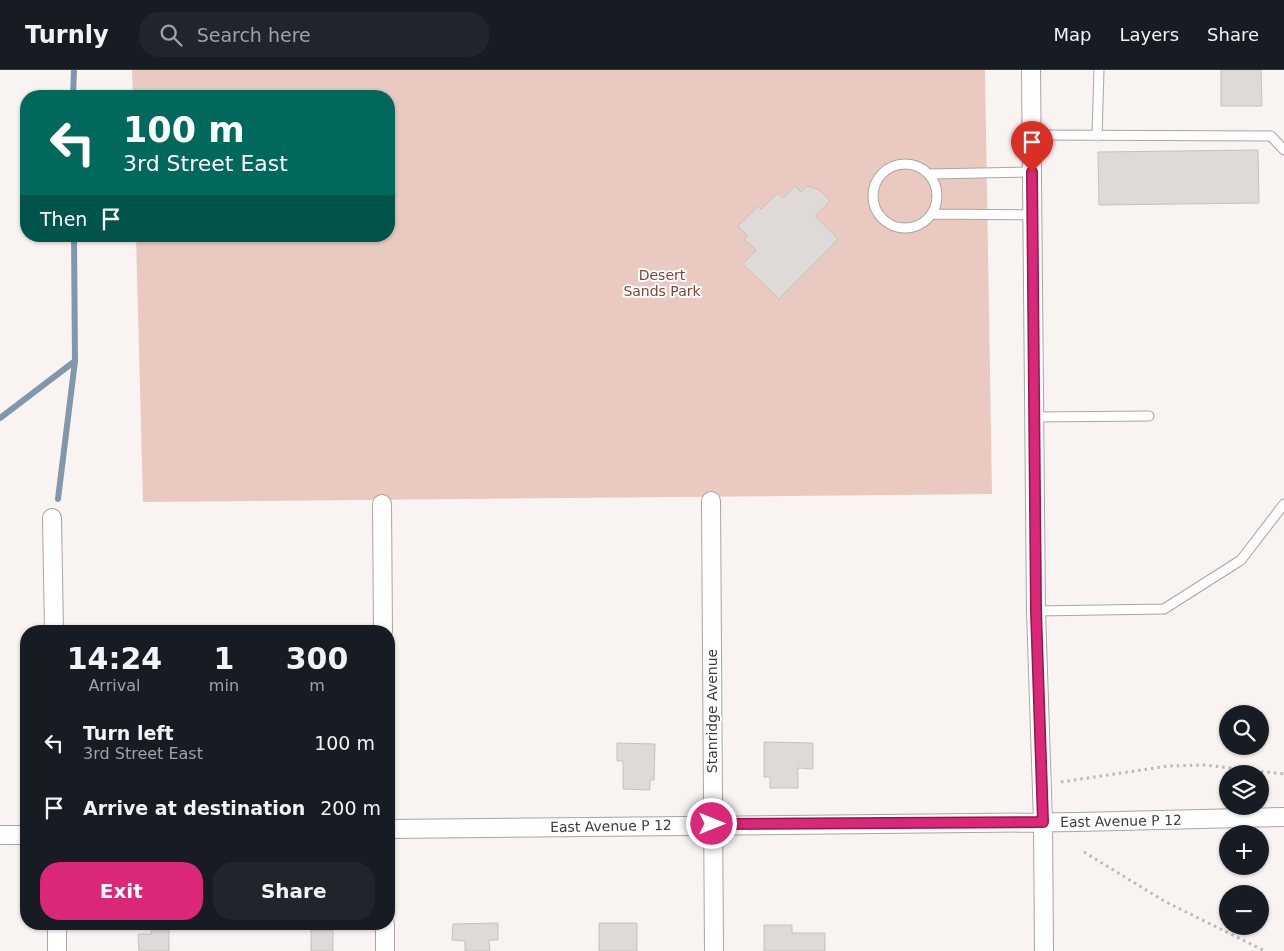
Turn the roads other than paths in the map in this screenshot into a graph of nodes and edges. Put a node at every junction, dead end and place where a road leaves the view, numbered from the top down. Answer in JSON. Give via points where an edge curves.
{"nodes":[{"id":1,"x":1031,"y":70,"type":"edge"},
{"id":2,"x":1099,"y":70,"type":"edge"},
{"id":3,"x":1031,"y":135,"type":"junction"},
{"id":4,"x":1097,"y":136,"type":"junction"},
{"id":5,"x":1284,"y":150,"type":"edge"},
{"id":6,"x":1032,"y":172,"type":"junction"},
{"id":7,"x":930,"y":174,"type":"junction"},
{"id":8,"x":932,"y":214,"type":"junction"},
{"id":9,"x":1032,"y":215,"type":"junction"},
{"id":10,"x":1149,"y":416,"type":"dead end"},
{"id":11,"x":1034,"y":417,"type":"junction"},
{"id":12,"x":711,"y":501,"type":"dead end"},
{"id":13,"x":382,"y":504,"type":"dead end"},
{"id":14,"x":1284,"y":504,"type":"edge"},
{"id":15,"x":52,"y":518,"type":"dead end"},
{"id":16,"x":1036,"y":611,"type":"junction"},
{"id":17,"x":54,"y":625,"type":"edge"},
{"id":18,"x":383,"y":625,"type":"edge"},
{"id":19,"x":1284,"y":817,"type":"edge"},
{"id":20,"x":1043,"y":822,"type":"junction"},
{"id":21,"x":712,"y":824,"type":"junction"},
{"id":22,"x":395,"y":829,"type":"edge"},
{"id":23,"x":0,"y":835,"type":"edge"},
{"id":24,"x":20,"y":835,"type":"edge"},
{"id":25,"x":57,"y":930,"type":"edge"},
{"id":26,"x":385,"y":930,"type":"edge"},
{"id":27,"x":57,"y":951,"type":"edge"},
{"id":28,"x":385,"y":951,"type":"edge"},
{"id":29,"x":714,"y":951,"type":"edge"},
{"id":30,"x":1044,"y":951,"type":"edge"}],
"edges":[{"from":1,"to":3,"type":"street"},
{"from":2,"to":4,"type":"lane"},
{"from":3,"to":4,"type":"lane"},
{"from":3,"to":6,"type":"street"},
{"from":4,"to":5,"type":"lane","via":[[1271,136]]},
{"from":6,"to":7,"type":"lane"},
{"from":6,"to":9,"type":"street"},
{"from":7,"to":8,"type":"lane","via":[[937,194]]},
{"from":7,"to":8,"type":"lane","via":[[911,164],[890,167],[875,182],[872,198],[877,213],[894,226],[915,227]]},
{"from":8,"to":9,"type":"lane"},
{"from":9,"to":11,"type":"street"},
{"from":10,"to":11,"type":"lane"},
{"from":11,"to":16,"type":"street"},
{"from":12,"to":21,"type":"street","name":"Stanridge Avenue"},
{"from":13,"to":18,"type":"street"},
{"from":14,"to":16,"type":"lane","via":[[1240,560],[1164,609]]},
{"from":15,"to":17,"type":"street"},
{"from":16,"to":20,"type":"street"},
{"from":19,"to":20,"type":"street","name":"East Avenue P 12"},
{"from":20,"to":21,"type":"street","name":"East Avenue P 12"},
{"from":20,"to":30,"type":"street"},
{"from":21,"to":22,"type":"street","name":"East Avenue P 12"},
{"from":21,"to":29,"type":"street","name":"Stanridge Avenue"},
{"from":23,"to":24,"type":"street"},
{"from":25,"to":27,"type":"street"},
{"from":26,"to":28,"type":"street"}]}
